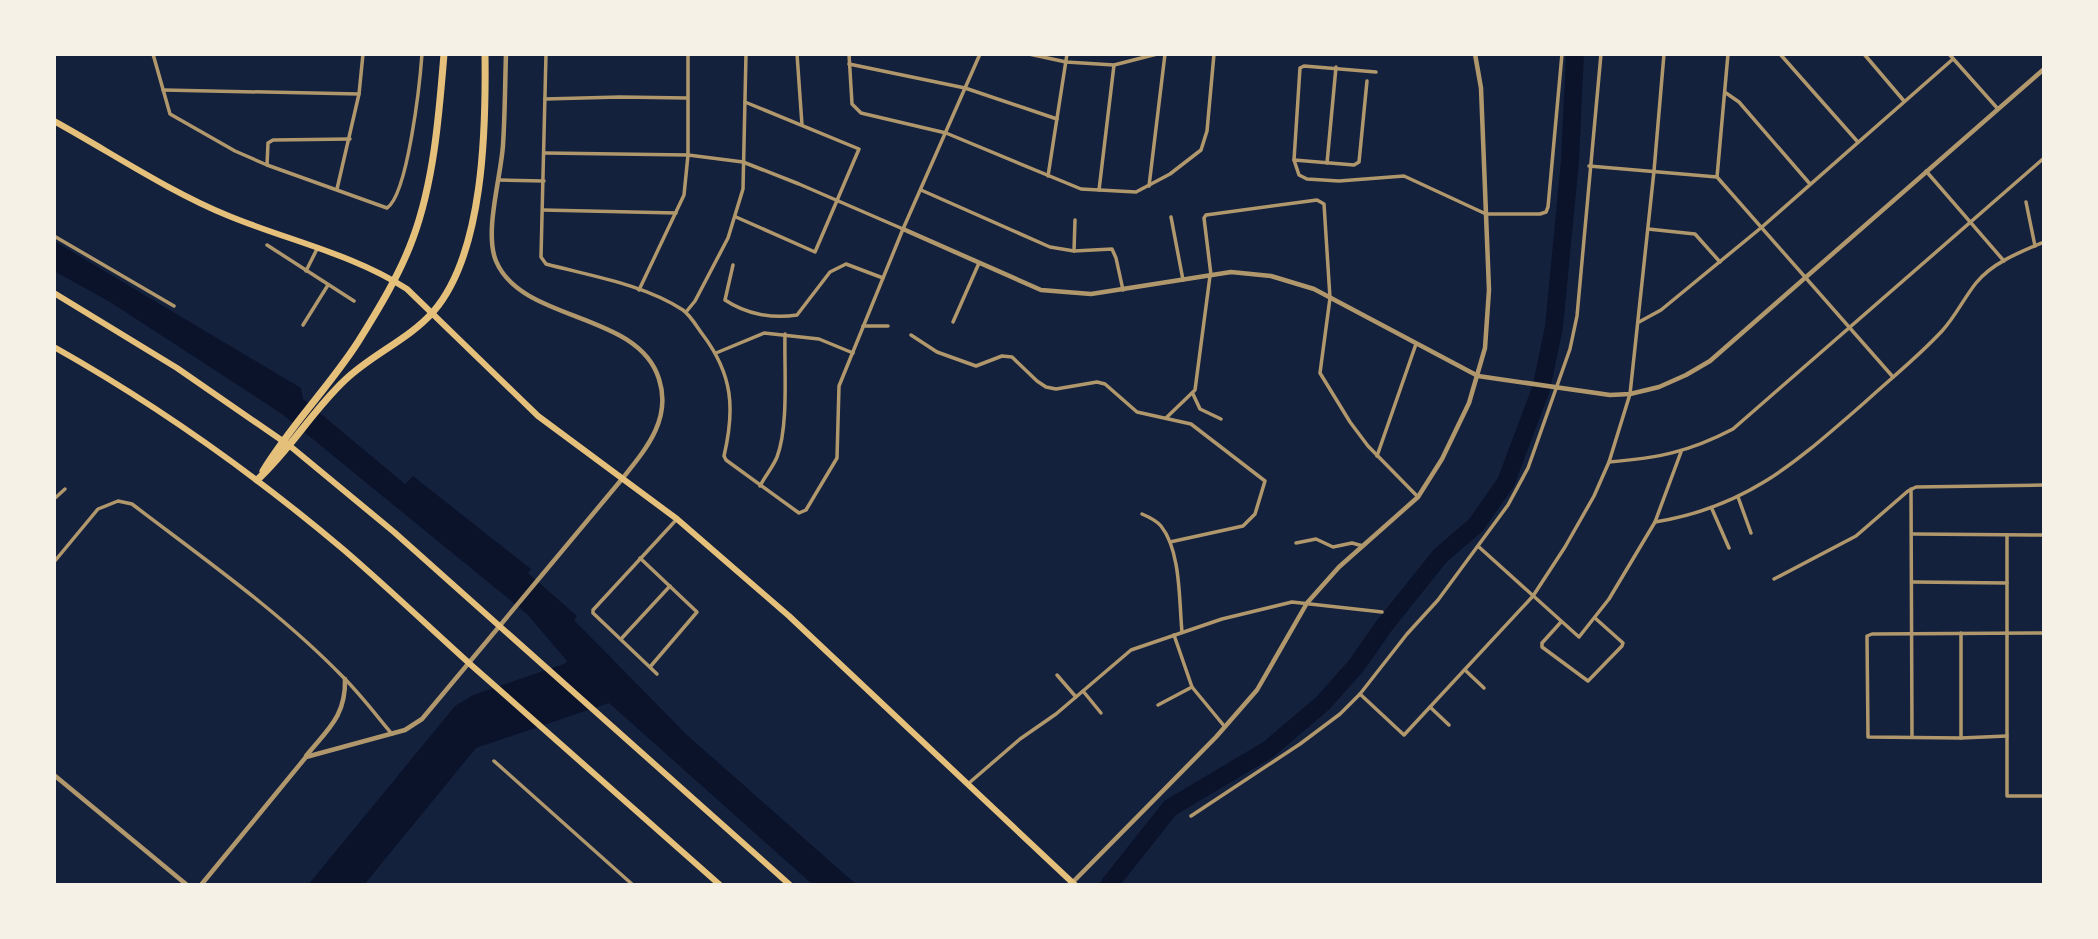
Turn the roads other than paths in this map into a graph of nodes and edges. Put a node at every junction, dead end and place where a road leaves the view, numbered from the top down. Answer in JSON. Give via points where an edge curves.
{"nodes":[{"id":1,"x":153,"y":54,"type":"edge"},
{"id":2,"x":363,"y":54,"type":"edge"},
{"id":3,"x":422,"y":54,"type":"edge"},
{"id":4,"x":443,"y":54,"type":"edge"},
{"id":5,"x":485,"y":54,"type":"edge"},
{"id":6,"x":506,"y":54,"type":"edge"},
{"id":7,"x":547,"y":54,"type":"edge"},
{"id":8,"x":688,"y":54,"type":"edge"},
{"id":9,"x":746,"y":54,"type":"edge"},
{"id":10,"x":797,"y":54,"type":"edge"},
{"id":11,"x":849,"y":54,"type":"edge"},
{"id":12,"x":980,"y":54,"type":"edge"},
{"id":13,"x":1029,"y":54,"type":"edge"},
{"id":14,"x":1067,"y":54,"type":"edge"},
{"id":15,"x":1157,"y":54,"type":"edge"},
{"id":16,"x":1165,"y":54,"type":"edge"},
{"id":17,"x":1214,"y":54,"type":"edge"},
{"id":18,"x":1475,"y":54,"type":"edge"},
{"id":19,"x":1562,"y":54,"type":"edge"},
{"id":20,"x":1601,"y":54,"type":"edge"},
{"id":21,"x":1664,"y":54,"type":"edge"},
{"id":22,"x":1727,"y":54,"type":"edge"},
{"id":23,"x":1780,"y":54,"type":"edge"},
{"id":24,"x":1864,"y":54,"type":"edge"},
{"id":25,"x":1949,"y":54,"type":"edge"},
{"id":26,"x":1953,"y":59,"type":"junction"},
{"id":27,"x":1066,"y":62,"type":"junction"},
{"id":28,"x":849,"y":64,"type":"junction"},
{"id":29,"x":1114,"y":65,"type":"junction"},
{"id":30,"x":1336,"y":67,"type":"junction"},
{"id":31,"x":2044,"y":69,"type":"edge"},
{"id":32,"x":1376,"y":72,"type":"dead end"},
{"id":33,"x":1367,"y":81,"type":"dead end"},
{"id":34,"x":965,"y":88,"type":"junction"},
{"id":35,"x":163,"y":90,"type":"junction"},
{"id":36,"x":1726,"y":93,"type":"junction"},
{"id":37,"x":359,"y":94,"type":"junction"},
{"id":38,"x":688,"y":98,"type":"junction"},
{"id":39,"x":545,"y":99,"type":"junction"},
{"id":40,"x":1904,"y":101,"type":"junction"},
{"id":41,"x":745,"y":102,"type":"junction"},
{"id":42,"x":1998,"y":108,"type":"junction"},
{"id":43,"x":1057,"y":119,"type":"junction"},
{"id":44,"x":54,"y":121,"type":"edge"},
{"id":45,"x":802,"y":125,"type":"junction"},
{"id":46,"x":946,"y":133,"type":"junction"},
{"id":47,"x":350,"y":139,"type":"junction"},
{"id":48,"x":1857,"y":141,"type":"junction"},
{"id":49,"x":545,"y":153,"type":"junction"},
{"id":50,"x":688,"y":155,"type":"junction"},
{"id":51,"x":2044,"y":158,"type":"edge"},
{"id":52,"x":1294,"y":160,"type":"junction"},
{"id":53,"x":743,"y":162,"type":"junction"},
{"id":54,"x":1327,"y":163,"type":"junction"},
{"id":55,"x":267,"y":165,"type":"junction"},
{"id":56,"x":1589,"y":166,"type":"junction"},
{"id":57,"x":1654,"y":171,"type":"junction"},
{"id":58,"x":1926,"y":171,"type":"junction"},
{"id":59,"x":1048,"y":176,"type":"junction"},
{"id":60,"x":1717,"y":177,"type":"junction"},
{"id":61,"x":499,"y":180,"type":"junction"},
{"id":62,"x":544,"y":181,"type":"junction"},
{"id":63,"x":1810,"y":184,"type":"junction"},
{"id":64,"x":1149,"y":186,"type":"junction"},
{"id":65,"x":337,"y":189,"type":"junction"},
{"id":66,"x":921,"y":190,"type":"junction"},
{"id":67,"x":1099,"y":190,"type":"junction"},
{"id":68,"x":838,"y":201,"type":"junction"},
{"id":69,"x":2026,"y":202,"type":"dead end"},
{"id":70,"x":543,"y":210,"type":"junction"},
{"id":71,"x":676,"y":213,"type":"junction"},
{"id":72,"x":1486,"y":214,"type":"junction"},
{"id":73,"x":736,"y":217,"type":"junction"},
{"id":74,"x":1171,"y":217,"type":"dead end"},
{"id":75,"x":1075,"y":220,"type":"dead end"},
{"id":76,"x":1970,"y":222,"type":"junction"},
{"id":77,"x":1762,"y":227,"type":"junction"},
{"id":78,"x":903,"y":229,"type":"junction"},
{"id":79,"x":1648,"y":229,"type":"junction"},
{"id":80,"x":54,"y":236,"type":"edge"},
{"id":81,"x":2044,"y":243,"type":"edge"},
{"id":82,"x":267,"y":245,"type":"dead end"},
{"id":83,"x":2035,"y":246,"type":"junction"},
{"id":84,"x":318,"y":247,"type":"junction"},
{"id":85,"x":1074,"y":251,"type":"junction"},
{"id":86,"x":2004,"y":261,"type":"junction"},
{"id":87,"x":1720,"y":262,"type":"junction"},
{"id":88,"x":979,"y":263,"type":"junction"},
{"id":89,"x":733,"y":265,"type":"dead end"},
{"id":90,"x":306,"y":271,"type":"junction"},
{"id":91,"x":1210,"y":275,"type":"junction"},
{"id":92,"x":1807,"y":277,"type":"junction"},
{"id":93,"x":883,"y":278,"type":"junction"},
{"id":94,"x":1183,"y":280,"type":"junction"},
{"id":95,"x":328,"y":285,"type":"junction"},
{"id":96,"x":639,"y":290,"type":"junction"},
{"id":97,"x":1123,"y":290,"type":"junction"},
{"id":98,"x":54,"y":293,"type":"edge"},
{"id":99,"x":1330,"y":298,"type":"junction"},
{"id":100,"x":354,"y":301,"type":"dead end"},
{"id":101,"x":174,"y":306,"type":"dead end"},
{"id":102,"x":686,"y":312,"type":"junction"},
{"id":103,"x":953,"y":322,"type":"dead end"},
{"id":104,"x":1639,"y":322,"type":"junction"},
{"id":105,"x":303,"y":325,"type":"dead end"},
{"id":106,"x":863,"y":326,"type":"junction"},
{"id":107,"x":888,"y":326,"type":"dead end"},
{"id":108,"x":1850,"y":328,"type":"junction"},
{"id":109,"x":785,"y":334,"type":"junction"},
{"id":110,"x":911,"y":335,"type":"dead end"},
{"id":111,"x":1416,"y":344,"type":"junction"},
{"id":112,"x":54,"y":346,"type":"edge"},
{"id":113,"x":716,"y":353,"type":"junction"},
{"id":114,"x":853,"y":353,"type":"junction"},
{"id":115,"x":1478,"y":376,"type":"junction"},
{"id":116,"x":1893,"y":377,"type":"junction"},
{"id":117,"x":1555,"y":389,"type":"junction"},
{"id":118,"x":1193,"y":394,"type":"junction"},
{"id":119,"x":1630,"y":394,"type":"junction"},
{"id":120,"x":321,"y":400,"type":"junction"},
{"id":121,"x":1165,"y":419,"type":"junction"},
{"id":122,"x":1221,"y":419,"type":"dead end"},
{"id":123,"x":286,"y":443,"type":"junction"},
{"id":124,"x":1681,"y":452,"type":"junction"},
{"id":125,"x":1377,"y":456,"type":"junction"},
{"id":126,"x":1609,"y":462,"type":"junction"},
{"id":127,"x":622,"y":479,"type":"junction"},
{"id":128,"x":257,"y":480,"type":"junction"},
{"id":129,"x":760,"y":485,"type":"junction"},
{"id":130,"x":2044,"y":485,"type":"edge"},
{"id":131,"x":65,"y":489,"type":"dead end"},
{"id":132,"x":1911,"y":489,"type":"junction"},
{"id":133,"x":1418,"y":496,"type":"junction"},
{"id":134,"x":1738,"y":497,"type":"junction"},
{"id":135,"x":54,"y":499,"type":"edge"},
{"id":136,"x":1711,"y":508,"type":"junction"},
{"id":137,"x":1142,"y":514,"type":"dead end"},
{"id":138,"x":677,"y":519,"type":"junction"},
{"id":139,"x":1655,"y":522,"type":"junction"},
{"id":140,"x":1751,"y":533,"type":"dead end"},
{"id":141,"x":1913,"y":534,"type":"junction"},
{"id":142,"x":2044,"y":534,"type":"edge"},
{"id":143,"x":2007,"y":535,"type":"junction"},
{"id":144,"x":1170,"y":542,"type":"junction"},
{"id":145,"x":1296,"y":543,"type":"dead end"},
{"id":146,"x":1363,"y":546,"type":"junction"},
{"id":147,"x":1479,"y":547,"type":"junction"},
{"id":148,"x":1729,"y":548,"type":"dead end"},
{"id":149,"x":640,"y":558,"type":"junction"},
{"id":150,"x":54,"y":562,"type":"edge"},
{"id":151,"x":1774,"y":579,"type":"dead end"},
{"id":152,"x":1913,"y":582,"type":"junction"},
{"id":153,"x":2007,"y":583,"type":"junction"},
{"id":154,"x":670,"y":586,"type":"junction"},
{"id":155,"x":1533,"y":596,"type":"junction"},
{"id":156,"x":1307,"y":603,"type":"junction"},
{"id":157,"x":1382,"y":612,"type":"dead end"},
{"id":158,"x":1595,"y":618,"type":"junction"},
{"id":159,"x":1561,"y":622,"type":"junction"},
{"id":160,"x":500,"y":625,"type":"junction"},
{"id":161,"x":1182,"y":632,"type":"junction"},
{"id":162,"x":2007,"y":632,"type":"junction"},
{"id":163,"x":1912,"y":633,"type":"junction"},
{"id":164,"x":1961,"y":633,"type":"junction"},
{"id":165,"x":2044,"y":633,"type":"edge"},
{"id":166,"x":1174,"y":635,"type":"junction"},
{"id":167,"x":621,"y":639,"type":"junction"},
{"id":168,"x":469,"y":663,"type":"junction"},
{"id":169,"x":650,"y":667,"type":"junction"},
{"id":170,"x":1465,"y":670,"type":"junction"},
{"id":171,"x":657,"y":674,"type":"dead end"},
{"id":172,"x":1058,"y":675,"type":"dead end"},
{"id":173,"x":345,"y":679,"type":"junction"},
{"id":174,"x":1192,"y":687,"type":"junction"},
{"id":175,"x":1483,"y":688,"type":"dead end"},
{"id":176,"x":1083,"y":691,"type":"junction"},
{"id":177,"x":1360,"y":694,"type":"junction"},
{"id":178,"x":1076,"y":697,"type":"junction"},
{"id":179,"x":1157,"y":705,"type":"dead end"},
{"id":180,"x":1430,"y":708,"type":"junction"},
{"id":181,"x":1101,"y":713,"type":"dead end"},
{"id":182,"x":1449,"y":725,"type":"dead end"},
{"id":183,"x":1225,"y":727,"type":"junction"},
{"id":184,"x":392,"y":734,"type":"junction"},
{"id":185,"x":2007,"y":736,"type":"junction"},
{"id":186,"x":1912,"y":737,"type":"junction"},
{"id":187,"x":1961,"y":738,"type":"junction"},
{"id":188,"x":306,"y":757,"type":"junction"},
{"id":189,"x":494,"y":761,"type":"dead end"},
{"id":190,"x":54,"y":775,"type":"edge"},
{"id":191,"x":969,"y":783,"type":"junction"},
{"id":192,"x":2044,"y":796,"type":"edge"},
{"id":193,"x":1191,"y":816,"type":"dead end"},
{"id":194,"x":1072,"y":884,"type":"edge"},
{"id":195,"x":187,"y":885,"type":"edge"},
{"id":196,"x":201,"y":885,"type":"edge"},
{"id":197,"x":633,"y":885,"type":"edge"},
{"id":198,"x":720,"y":885,"type":"edge"},
{"id":199,"x":790,"y":885,"type":"edge"}],
"edges":[{"from":1,"to":35,"type":"street"},
{"from":2,"to":37,"type":"street"},
{"from":3,"to":65,"type":"street","via":[[414,124],[393,204],[387,208]]},
{"from":4,"to":120,"type":"highway","via":[[430,172],[406,255]]},
{"from":5,"to":120,"type":"highway","via":[[486,102],[478,188],[456,276],[440,303],[412,331]]},
{"from":6,"to":61,"type":"street"},
{"from":7,"to":39,"type":"street"},
{"from":8,"to":38,"type":"street"},
{"from":9,"to":41,"type":"street"},
{"from":10,"to":45,"type":"street"},
{"from":11,"to":28,"type":"street"},
{"from":12,"to":34,"type":"street"},
{"from":13,"to":27,"type":"street"},
{"from":14,"to":27,"type":"street"},
{"from":15,"to":29,"type":"street"},
{"from":16,"to":64,"type":"street"},
{"from":17,"to":64,"type":"street","via":[[1201,150]]},
{"from":18,"to":72,"type":"street","via":[[1481,88]]},
{"from":19,"to":72,"type":"street","via":[[1546,212]]},
{"from":20,"to":56,"type":"street"},
{"from":21,"to":57,"type":"street"},
{"from":22,"to":36,"type":"street"},
{"from":23,"to":48,"type":"street"},
{"from":24,"to":40,"type":"street"},
{"from":25,"to":26,"type":"street"},
{"from":26,"to":40,"type":"street"},
{"from":26,"to":42,"type":"street"},
{"from":27,"to":29,"type":"street"},
{"from":27,"to":43,"type":"street"},
{"from":28,"to":34,"type":"street"},
{"from":28,"to":46,"type":"street","via":[[856,110]]},
{"from":29,"to":67,"type":"street"},
{"from":30,"to":32,"type":"street"},
{"from":30,"to":52,"type":"street","via":[[1300,68]]},
{"from":30,"to":54,"type":"street"},
{"from":31,"to":42,"type":"street"},
{"from":33,"to":54,"type":"street","via":[[1359,162]]},
{"from":34,"to":43,"type":"street"},
{"from":34,"to":46,"type":"street"},
{"from":35,"to":37,"type":"street"},
{"from":35,"to":55,"type":"street","via":[[170,114]]},
{"from":36,"to":60,"type":"street"},
{"from":36,"to":63,"type":"street"},
{"from":37,"to":47,"type":"street"},
{"from":38,"to":39,"type":"street"},
{"from":38,"to":50,"type":"street"},
{"from":39,"to":49,"type":"street"},
{"from":40,"to":48,"type":"street"},
{"from":41,"to":45,"type":"street"},
{"from":41,"to":53,"type":"street"},
{"from":42,"to":58,"type":"street"},
{"from":43,"to":59,"type":"street"},
{"from":44,"to":84,"type":"main road","via":[[209,207]]},
{"from":45,"to":68,"type":"street","via":[[859,149]]},
{"from":46,"to":59,"type":"street"},
{"from":46,"to":66,"type":"street"},
{"from":47,"to":55,"type":"street","via":[[273,140],[268,143]]},
{"from":47,"to":65,"type":"street"},
{"from":48,"to":63,"type":"street"},
{"from":49,"to":50,"type":"street"},
{"from":49,"to":62,"type":"street"},
{"from":50,"to":53,"type":"street"},
{"from":50,"to":71,"type":"street","via":[[684,195]]},
{"from":51,"to":76,"type":"street"},
{"from":52,"to":54,"type":"street"},
{"from":52,"to":72,"type":"street","via":[[1296,171],[1307,179],[1360,181],[1404,176]]},
{"from":53,"to":68,"type":"street"},
{"from":53,"to":73,"type":"street"},
{"from":55,"to":65,"type":"street"},
{"from":56,"to":57,"type":"street"},
{"from":56,"to":117,"type":"street","via":[[1577,316]]},
{"from":57,"to":60,"type":"street"},
{"from":57,"to":79,"type":"street"},
{"from":58,"to":76,"type":"street"},
{"from":58,"to":92,"type":"street"},
{"from":59,"to":67,"type":"street","via":[[1081,189]]},
{"from":60,"to":77,"type":"street"},
{"from":61,"to":62,"type":"street"},
{"from":61,"to":127,"type":"street","via":[[490,240],[511,283],[634,344],[656,369],[663,400],[660,423]]},
{"from":62,"to":70,"type":"street"},
{"from":63,"to":77,"type":"street"},
{"from":64,"to":67,"type":"street","via":[[1136,191]]},
{"from":66,"to":78,"type":"street"},
{"from":66,"to":85,"type":"street","via":[[1050,247]]},
{"from":68,"to":73,"type":"street","via":[[815,252]]},
{"from":68,"to":78,"type":"street"},
{"from":69,"to":83,"type":"street"},
{"from":70,"to":71,"type":"street"},
{"from":70,"to":96,"type":"street","via":[[541,257],[546,264]]},
{"from":71,"to":96,"type":"street"},
{"from":72,"to":115,"type":"street","via":[[1489,290]]},
{"from":73,"to":102,"type":"street"},
{"from":74,"to":94,"type":"street"},
{"from":75,"to":85,"type":"street"},
{"from":76,"to":86,"type":"street"},
{"from":76,"to":108,"type":"street"},
{"from":77,"to":87,"type":"street"},
{"from":77,"to":92,"type":"street"},
{"from":78,"to":88,"type":"street"},
{"from":78,"to":93,"type":"street"},
{"from":79,"to":87,"type":"street","via":[[1695,234]]},
{"from":79,"to":104,"type":"street"},
{"from":80,"to":101,"type":"street"},
{"from":81,"to":83,"type":"street"},
{"from":82,"to":90,"type":"street"},
{"from":83,"to":86,"type":"street"},
{"from":84,"to":90,"type":"street"},
{"from":84,"to":127,"type":"main road","via":[[407,289],[538,416]]},
{"from":85,"to":97,"type":"street","via":[[1112,249]]},
{"from":86,"to":116,"type":"street","via":[[1978,280],[1945,328]]},
{"from":87,"to":104,"type":"street"},
{"from":88,"to":97,"type":"street","via":[[1041,289],[1091,295]]},
{"from":88,"to":103,"type":"street"},
{"from":89,"to":93,"type":"street","via":[[725,300],[750,313],[773,316],[797,315],[830,272],[846,264]]},
{"from":90,"to":95,"type":"street"},
{"from":91,"to":94,"type":"street"},
{"from":91,"to":99,"type":"street","via":[[1271,276]]},
{"from":91,"to":99,"type":"street","via":[[1206,215],[1317,200],[1326,209]]},
{"from":91,"to":118,"type":"street"},
{"from":92,"to":108,"type":"street"},
{"from":92,"to":119,"type":"street","via":[[1710,361],[1659,387]]},
{"from":93,"to":106,"type":"street"},
{"from":94,"to":97,"type":"street"},
{"from":95,"to":100,"type":"street"},
{"from":95,"to":105,"type":"street"},
{"from":96,"to":102,"type":"street"},
{"from":98,"to":123,"type":"main road","via":[[177,368]]},
{"from":99,"to":111,"type":"street"},
{"from":99,"to":125,"type":"street","via":[[1320,373]]},
{"from":102,"to":113,"type":"street"},
{"from":104,"to":119,"type":"street"},
{"from":106,"to":107,"type":"street"},
{"from":106,"to":114,"type":"street"},
{"from":108,"to":116,"type":"street"},
{"from":108,"to":124,"type":"street","via":[[1733,429]]},
{"from":109,"to":113,"type":"street","via":[[764,334]]},
{"from":109,"to":114,"type":"street","via":[[819,339]]},
{"from":109,"to":129,"type":"street","via":[[781,440],[777,457]]},
{"from":110,"to":121,"type":"street","via":[[937,352],[976,366],[1012,357],[1046,387],[1105,384],[1137,412]]},
{"from":111,"to":115,"type":"street"},
{"from":111,"to":125,"type":"street"},
{"from":112,"to":128,"type":"main road"},
{"from":113,"to":129,"type":"street","via":[[726,375],[731,405],[724,456]]},
{"from":114,"to":129,"type":"street","via":[[839,386],[837,458],[806,510],[797,512]]},
{"from":115,"to":117,"type":"street"},
{"from":115,"to":133,"type":"street","via":[[1442,459]]},
{"from":116,"to":134,"type":"street","via":[[1808,452]]},
{"from":117,"to":119,"type":"street"},
{"from":117,"to":147,"type":"street","via":[[1528,468]]},
{"from":118,"to":121,"type":"street"},
{"from":118,"to":122,"type":"street","via":[[1200,409]]},
{"from":119,"to":126,"type":"street"},
{"from":120,"to":123,"type":"highway","via":[[301,431]]},
{"from":120,"to":123,"type":"highway","via":[[293,426]]},
{"from":121,"to":144,"type":"street","via":[[1191,424],[1265,481],[1255,514],[1242,526]]},
{"from":123,"to":128,"type":"highway"},
{"from":123,"to":160,"type":"main road"},
{"from":124,"to":126,"type":"street"},
{"from":124,"to":139,"type":"street"},
{"from":125,"to":133,"type":"street"},
{"from":126,"to":155,"type":"street","via":[[1566,548]]},
{"from":127,"to":138,"type":"main road"},
{"from":127,"to":160,"type":"street"},
{"from":128,"to":168,"type":"main road","via":[[343,549]]},
{"from":130,"to":132,"type":"street"},
{"from":131,"to":135,"type":"street"},
{"from":132,"to":141,"type":"street"},
{"from":132,"to":151,"type":"street","via":[[1856,536]]},
{"from":133,"to":146,"type":"street"},
{"from":134,"to":136,"type":"street"},
{"from":134,"to":140,"type":"street"},
{"from":136,"to":139,"type":"street"},
{"from":136,"to":148,"type":"street"},
{"from":137,"to":144,"type":"street","via":[[1159,523]]},
{"from":138,"to":149,"type":"street"},
{"from":138,"to":191,"type":"main road"},
{"from":139,"to":158,"type":"street"},
{"from":141,"to":143,"type":"street"},
{"from":141,"to":152,"type":"street"},
{"from":142,"to":143,"type":"street"},
{"from":143,"to":153,"type":"street"},
{"from":144,"to":161,"type":"street"},
{"from":145,"to":146,"type":"street","via":[[1316,539],[1333,547]]},
{"from":146,"to":156,"type":"street"},
{"from":147,"to":155,"type":"street"},
{"from":147,"to":177,"type":"street"},
{"from":149,"to":154,"type":"street"},
{"from":149,"to":167,"type":"street","via":[[593,610]]},
{"from":150,"to":173,"type":"street","via":[[98,509],[118,501],[132,504],[216,567]]},
{"from":152,"to":153,"type":"street"},
{"from":152,"to":163,"type":"street"},
{"from":153,"to":162,"type":"street"},
{"from":154,"to":167,"type":"street"},
{"from":154,"to":169,"type":"street","via":[[697,613]]},
{"from":155,"to":159,"type":"street"},
{"from":155,"to":170,"type":"street"},
{"from":156,"to":157,"type":"street"},
{"from":156,"to":161,"type":"street","via":[[1255,609]]},
{"from":156,"to":183,"type":"street","via":[[1257,690]]},
{"from":158,"to":159,"type":"street","via":[[1579,637]]},
{"from":158,"to":159,"type":"street","via":[[1623,643],[1588,681],[1542,647]]},
{"from":160,"to":168,"type":"street"},
{"from":160,"to":199,"type":"main road"},
{"from":161,"to":166,"type":"street"},
{"from":162,"to":164,"type":"street"},
{"from":162,"to":165,"type":"street"},
{"from":162,"to":185,"type":"street"},
{"from":163,"to":164,"type":"street"},
{"from":163,"to":186,"type":"street"},
{"from":163,"to":186,"type":"street","via":[[1867,636],[1868,737]]},
{"from":164,"to":187,"type":"street"},
{"from":166,"to":174,"type":"street"},
{"from":166,"to":176,"type":"street","via":[[1130,650]]},
{"from":167,"to":169,"type":"street"},
{"from":168,"to":184,"type":"street","via":[[422,719]]},
{"from":168,"to":198,"type":"main road"},
{"from":169,"to":171,"type":"street"},
{"from":170,"to":175,"type":"street"},
{"from":170,"to":180,"type":"street"},
{"from":172,"to":178,"type":"street"},
{"from":173,"to":184,"type":"street"},
{"from":173,"to":188,"type":"street","via":[[341,711]]},
{"from":174,"to":179,"type":"street"},
{"from":174,"to":183,"type":"street"},
{"from":176,"to":178,"type":"street"},
{"from":176,"to":181,"type":"street"},
{"from":177,"to":180,"type":"street","via":[[1404,735]]},
{"from":177,"to":193,"type":"street","via":[[1329,723]]},
{"from":178,"to":191,"type":"street"},
{"from":180,"to":182,"type":"street"},
{"from":183,"to":194,"type":"street"},
{"from":184,"to":188,"type":"street"},
{"from":185,"to":187,"type":"street"},
{"from":185,"to":192,"type":"street","via":[[2007,796]]},
{"from":186,"to":187,"type":"street"},
{"from":188,"to":196,"type":"street"},
{"from":189,"to":197,"type":"street"},
{"from":190,"to":195,"type":"street"},
{"from":191,"to":194,"type":"main road"}]}
